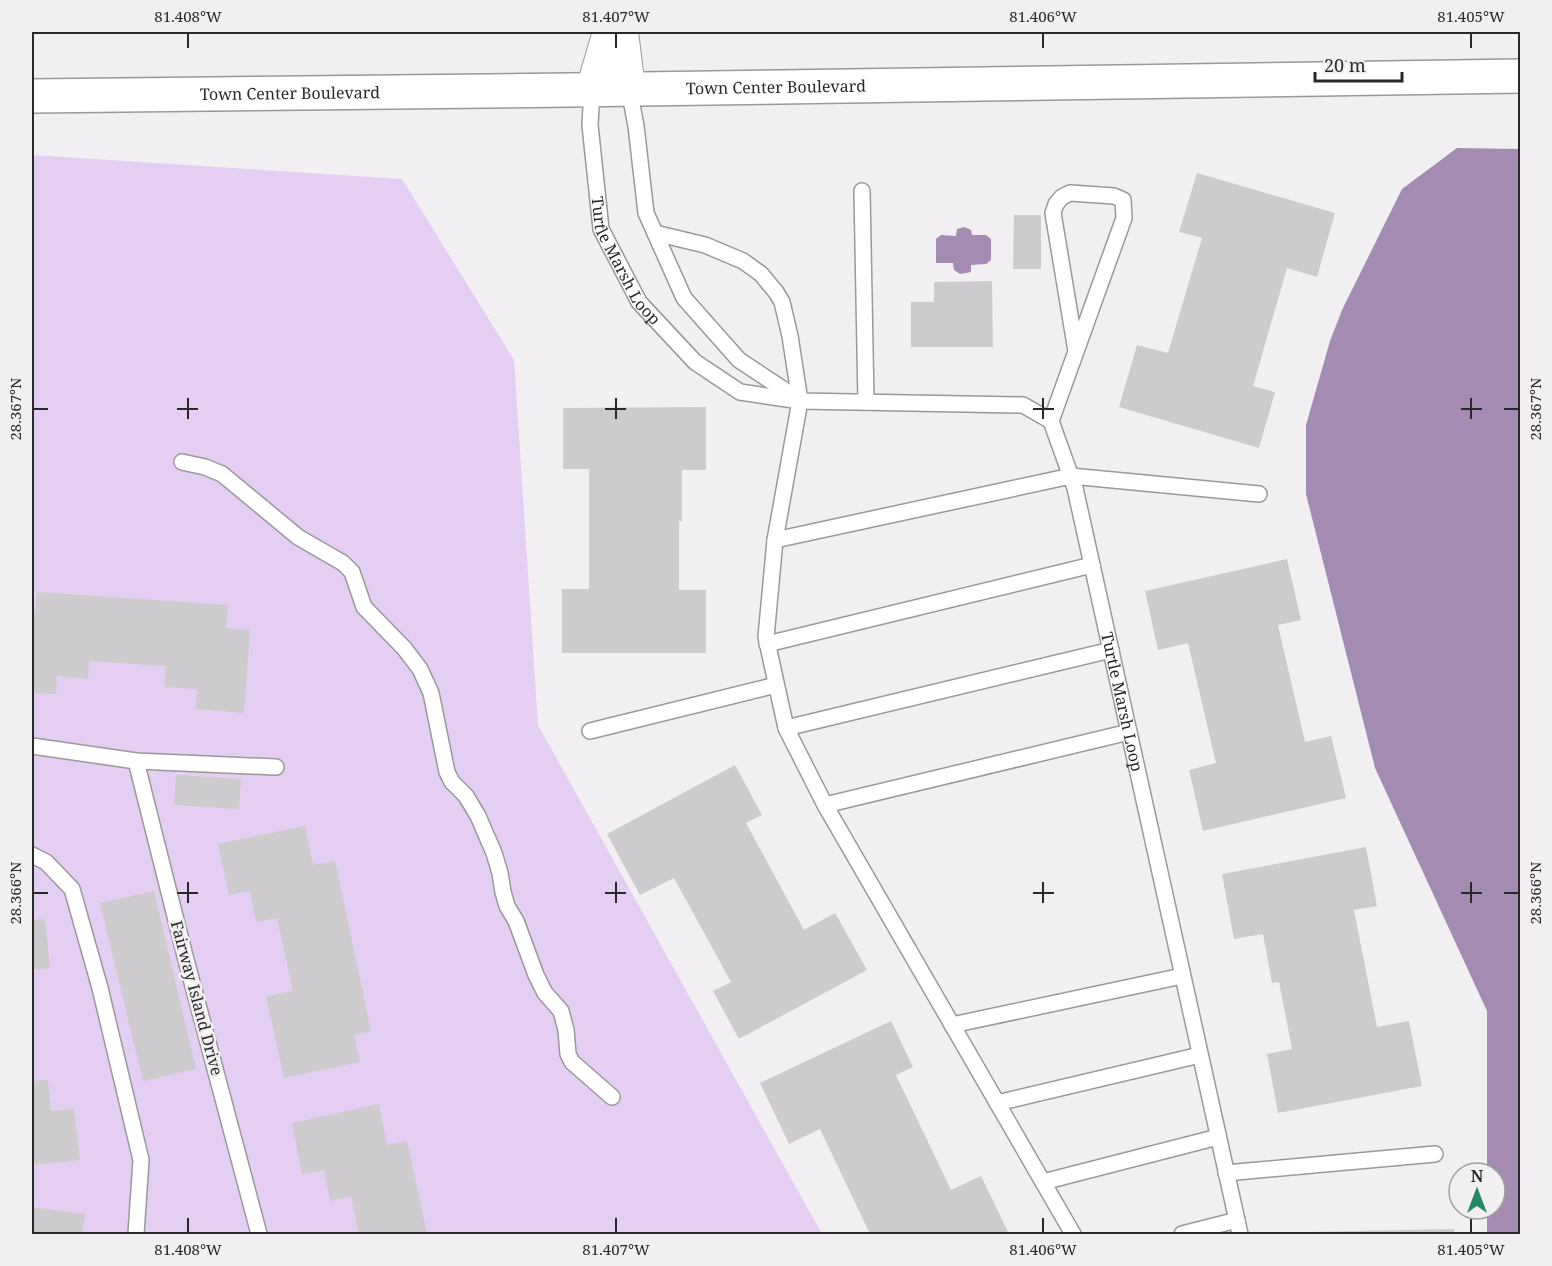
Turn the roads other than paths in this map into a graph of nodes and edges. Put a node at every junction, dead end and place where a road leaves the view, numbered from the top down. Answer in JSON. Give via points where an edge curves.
{"nodes":[{"id":1,"x":609,"y":32,"type":"edge"},
{"id":2,"x":622,"y":32,"type":"edge"},
{"id":3,"x":1521,"y":76,"type":"edge"},
{"id":4,"x":629,"y":89,"type":"junction"},
{"id":5,"x":592,"y":90,"type":"junction"},
{"id":6,"x":32,"y":96,"type":"edge"},
{"id":7,"x":862,"y":191,"type":"dead end"},
{"id":8,"x":655,"y":233,"type":"junction"},
{"id":9,"x":1076,"y":351,"type":"junction"},
{"id":10,"x":800,"y":401,"type":"junction"},
{"id":11,"x":866,"y":402,"type":"junction"},
{"id":12,"x":1051,"y":420,"type":"junction"},
{"id":13,"x":182,"y":462,"type":"dead end"},
{"id":14,"x":1071,"y":476,"type":"junction"},
{"id":15,"x":1259,"y":494,"type":"dead end"},
{"id":16,"x":775,"y":540,"type":"junction"},
{"id":17,"x":1092,"y":565,"type":"junction"},
{"id":18,"x":767,"y":644,"type":"junction"},
{"id":19,"x":1111,"y":650,"type":"junction"},
{"id":20,"x":776,"y":685,"type":"junction"},
{"id":21,"x":786,"y":728,"type":"junction"},
{"id":22,"x":590,"y":730,"type":"dead end"},
{"id":23,"x":1128,"y":732,"type":"junction"},
{"id":24,"x":32,"y":746,"type":"edge"},
{"id":25,"x":136,"y":761,"type":"junction"},
{"id":26,"x":276,"y":767,"type":"dead end"},
{"id":27,"x":825,"y":805,"type":"junction"},
{"id":28,"x":32,"y":855,"type":"edge"},
{"id":29,"x":1182,"y":976,"type":"junction"},
{"id":30,"x":952,"y":1025,"type":"junction"},
{"id":31,"x":1200,"y":1055,"type":"junction"},
{"id":32,"x":612,"y":1097,"type":"dead end"},
{"id":33,"x":997,"y":1103,"type":"junction"},
{"id":34,"x":1218,"y":1137,"type":"junction"},
{"id":35,"x":1435,"y":1154,"type":"dead end"},
{"id":36,"x":1226,"y":1173,"type":"junction"},
{"id":37,"x":1042,"y":1182,"type":"junction"},
{"id":38,"x":1238,"y":1227,"type":"edge"},
{"id":39,"x":136,"y":1234,"type":"edge"},
{"id":40,"x":259,"y":1234,"type":"edge"},
{"id":41,"x":1073,"y":1234,"type":"edge"},
{"id":42,"x":1182,"y":1234,"type":"edge"}],
"edges":[{"from":1,"to":5,"type":"street","name":"Turtle Marsh Loop"},
{"from":2,"to":4,"type":"street","name":"Turtle Marsh Loop"},
{"from":3,"to":4,"type":"main road","name":"Town Center Boulevard"},
{"from":4,"to":5,"type":"main road","name":"Town Center Boulevard"},
{"from":4,"to":8,"type":"lane","name":"Turtle Marsh Loop","via":[[646,213]]},
{"from":5,"to":6,"type":"main road","name":"Town Center Boulevard"},
{"from":5,"to":10,"type":"lane","name":"Turtle Marsh Loop","via":[[590,125],[601,229],[639,303],[695,362],[740,392]]},
{"from":7,"to":11,"type":"lane"},
{"from":8,"to":10,"type":"lane","name":"Turtle Marsh Loop","via":[[684,298],[739,360]]},
{"from":8,"to":10,"type":"lane","via":[[705,245],[743,261],[769,283],[786,318]]},
{"from":9,"to":9,"type":"lane","via":[[1124,218],[1122,200],[1114,196],[1070,193],[1056,204],[1053,213]]},
{"from":9,"to":12,"type":"lane"},
{"from":10,"to":11,"type":"lane","name":"Turtle Marsh Loop"},
{"from":10,"to":16,"type":"lane"},
{"from":11,"to":12,"type":"lane","name":"Turtle Marsh Loop","via":[[1023,405]]},
{"from":12,"to":14,"type":"lane","name":"Turtle Marsh Loop"},
{"from":13,"to":32,"type":"lane","via":[[222,474],[298,537],[343,563],[352,572],[364,607],[420,669],[431,693],[447,772],[478,816],[495,853],[507,906],[545,993],[561,1011],[568,1054]]},
{"from":14,"to":15,"type":"lane"},
{"from":14,"to":16,"type":"lane"},
{"from":14,"to":17,"type":"lane","name":"Turtle Marsh Loop"},
{"from":16,"to":18,"type":"lane"},
{"from":17,"to":18,"type":"lane"},
{"from":17,"to":19,"type":"lane","name":"Turtle Marsh Loop"},
{"from":18,"to":20,"type":"lane"},
{"from":19,"to":21,"type":"lane"},
{"from":19,"to":23,"type":"lane","name":"Turtle Marsh Loop"},
{"from":20,"to":21,"type":"lane"},
{"from":20,"to":22,"type":"lane"},
{"from":21,"to":27,"type":"lane"},
{"from":23,"to":27,"type":"lane"},
{"from":23,"to":29,"type":"lane","name":"Turtle Marsh Loop"},
{"from":24,"to":25,"type":"lane"},
{"from":25,"to":26,"type":"lane"},
{"from":25,"to":40,"type":"lane","name":"Fairway Island Drive"},
{"from":27,"to":30,"type":"lane"},
{"from":28,"to":39,"type":"lane","via":[[46,862],[72,889],[100,988],[141,1160]]},
{"from":29,"to":30,"type":"lane"},
{"from":29,"to":31,"type":"lane","name":"Turtle Marsh Loop"},
{"from":30,"to":33,"type":"lane"},
{"from":31,"to":33,"type":"lane"},
{"from":31,"to":34,"type":"lane","name":"Turtle Marsh Loop"},
{"from":33,"to":37,"type":"lane"},
{"from":34,"to":36,"type":"lane","name":"Turtle Marsh Loop"},
{"from":34,"to":37,"type":"lane"},
{"from":35,"to":36,"type":"lane"},
{"from":36,"to":38,"type":"lane","name":"Turtle Marsh Loop"},
{"from":37,"to":41,"type":"lane"},
{"from":38,"to":42,"type":"lane"}]}
